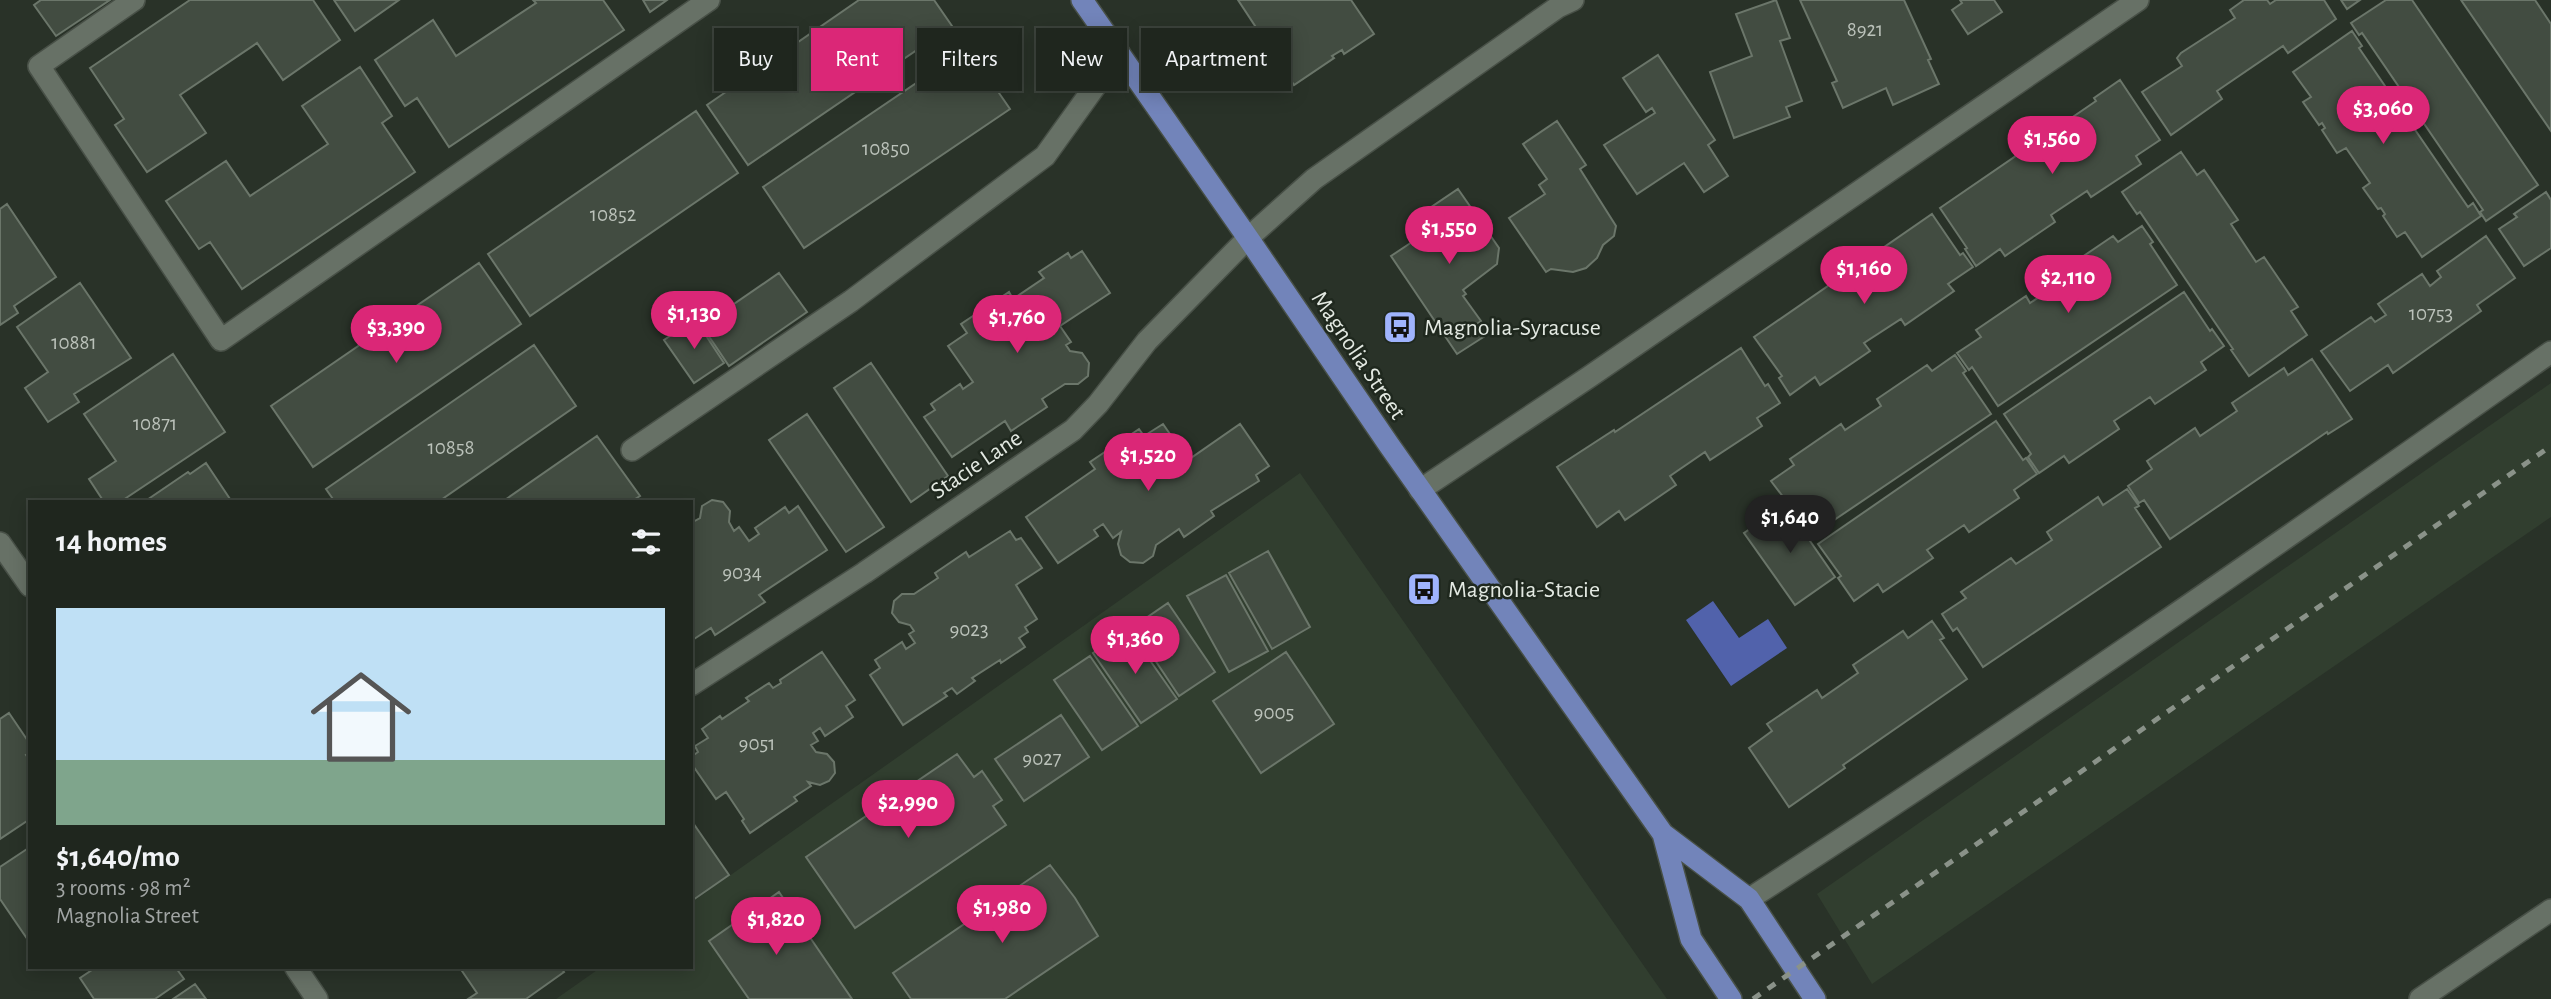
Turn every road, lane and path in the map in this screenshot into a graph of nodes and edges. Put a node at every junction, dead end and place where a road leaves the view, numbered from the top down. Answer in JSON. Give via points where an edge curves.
{"nodes":[{"id":1,"x":134,"y":0,"type":"edge"},
{"id":2,"x":709,"y":0,"type":"edge"},
{"id":3,"x":1082,"y":0,"type":"edge"},
{"id":4,"x":1573,"y":0,"type":"edge"},
{"id":5,"x":2138,"y":0,"type":"edge"},
{"id":6,"x":1102,"y":28,"type":"edge"},
{"id":7,"x":1127,"y":64,"type":"edge"},
{"id":8,"x":1091,"y":91,"type":"edge"},
{"id":9,"x":1248,"y":238,"type":"junction"},
{"id":10,"x":2551,"y":352,"type":"edge"},
{"id":11,"x":632,"y":450,"type":"dead end"},
{"id":12,"x":1420,"y":490,"type":"junction"},
{"id":13,"x":0,"y":543,"type":"edge"},
{"id":14,"x":28,"y":583,"type":"edge"},
{"id":15,"x":693,"y":684,"type":"edge"},
{"id":16,"x":1662,"y":834,"type":"junction"},
{"id":17,"x":1749,"y":900,"type":"junction"},
{"id":18,"x":2551,"y":909,"type":"edge"},
{"id":19,"x":297,"y":969,"type":"edge"},
{"id":20,"x":317,"y":999,"type":"edge"},
{"id":21,"x":1731,"y":999,"type":"edge"},
{"id":22,"x":1815,"y":999,"type":"edge"},
{"id":23,"x":2420,"y":999,"type":"edge"}],
"edges":[{"from":1,"to":2,"type":"street","via":[[39,66],[221,340]]},
{"from":3,"to":6,"type":"main road","name":"Magnolia Street"},
{"from":4,"to":9,"type":"street","name":"Stacie Lane","via":[[1314,179]]},
{"from":5,"to":12,"type":"street"},
{"from":7,"to":9,"type":"main road","name":"Magnolia Street"},
{"from":8,"to":11,"type":"street","via":[[1045,156],[851,301]]},
{"from":9,"to":12,"type":"main road","name":"Magnolia Street"},
{"from":9,"to":15,"type":"street","name":"Stacie Lane","via":[[1147,341],[1073,430]]},
{"from":10,"to":17,"type":"street","via":[[2244,569]]},
{"from":12,"to":16,"type":"main road","name":"Magnolia Street"},
{"from":13,"to":14,"type":"street"},
{"from":16,"to":17,"type":"main road"},
{"from":16,"to":21,"type":"main road","via":[[1690,939]]},
{"from":17,"to":22,"type":"main road"},
{"from":18,"to":23,"type":"street"},
{"from":19,"to":20,"type":"street"}]}
